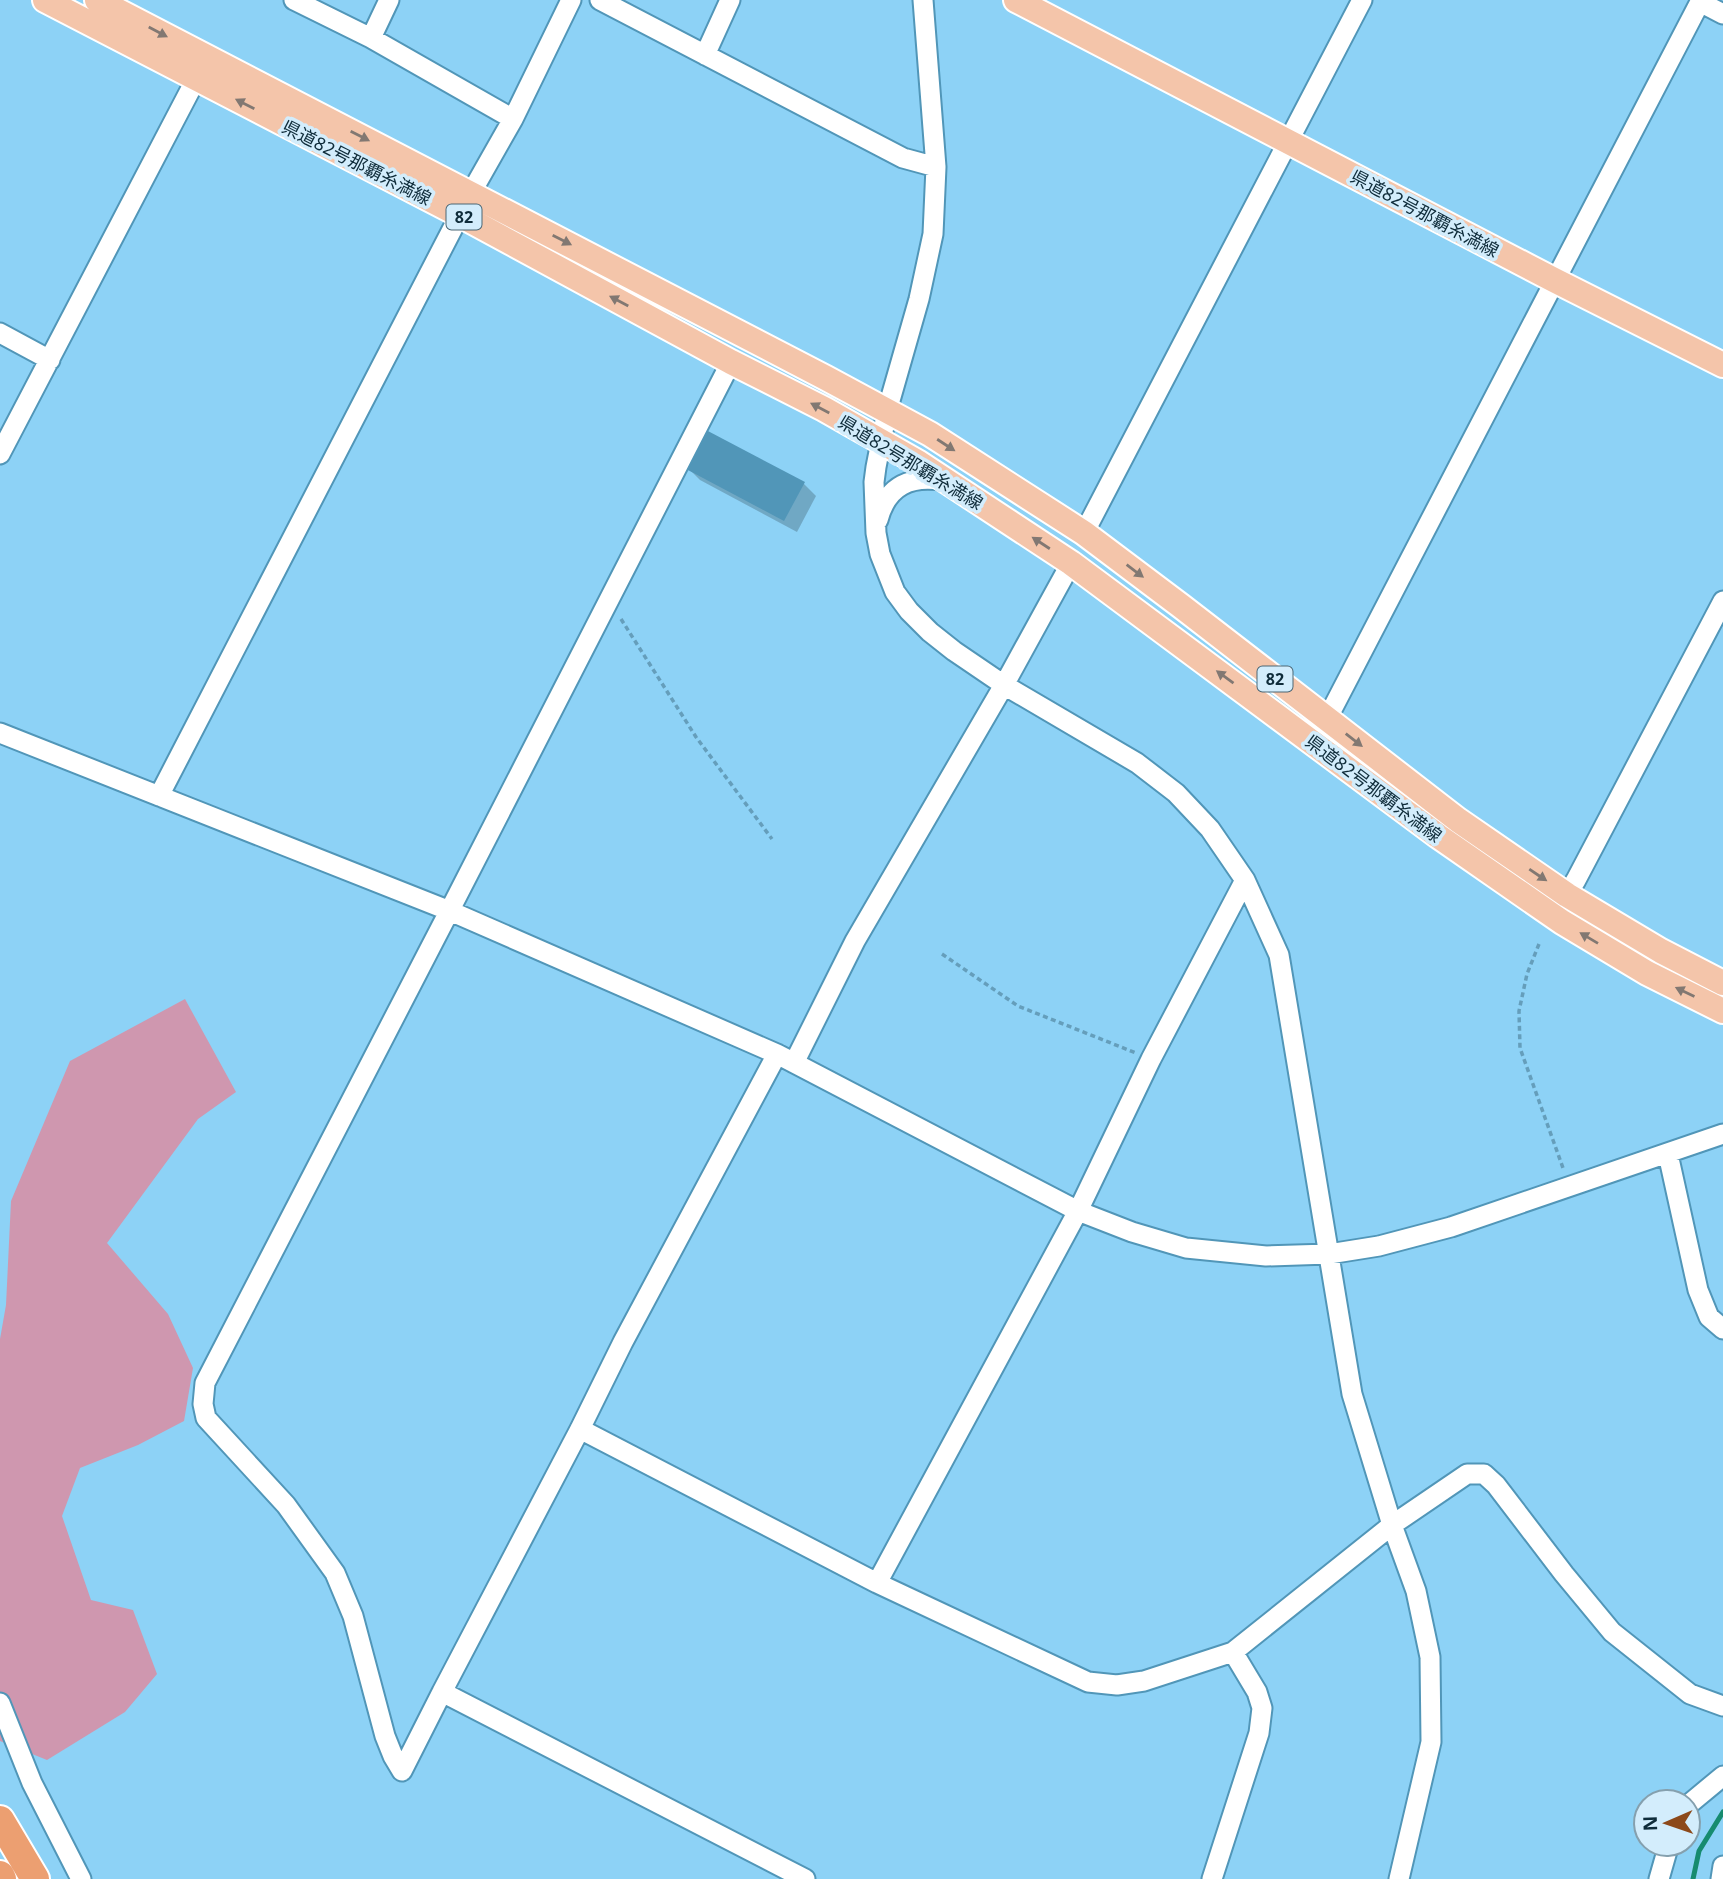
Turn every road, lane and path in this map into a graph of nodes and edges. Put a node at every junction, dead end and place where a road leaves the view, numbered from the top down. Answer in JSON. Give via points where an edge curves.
{"nodes":[{"id":1,"x":45,"y":0,"type":"edge"},
{"id":2,"x":97,"y":0,"type":"edge"},
{"id":3,"x":294,"y":0,"type":"edge"},
{"id":4,"x":389,"y":0,"type":"edge"},
{"id":5,"x":570,"y":0,"type":"edge"},
{"id":6,"x":600,"y":0,"type":"edge"},
{"id":7,"x":730,"y":0,"type":"edge"},
{"id":8,"x":923,"y":0,"type":"edge"},
{"id":9,"x":1016,"y":0,"type":"edge"},
{"id":10,"x":1362,"y":0,"type":"edge"},
{"id":11,"x":1701,"y":1,"type":"edge"},
{"id":12,"x":1723,"y":14,"type":"edge"},
{"id":13,"x":371,"y":38,"type":"junction"},
{"id":14,"x":705,"y":55,"type":"junction"},
{"id":15,"x":196,"y":79,"type":"junction"},
{"id":16,"x":513,"y":119,"type":"junction"},
{"id":17,"x":1288,"y":141,"type":"junction"},
{"id":18,"x":936,"y":167,"type":"junction"},
{"id":19,"x":471,"y":193,"type":"junction"},
{"id":20,"x":460,"y":215,"type":"junction"},
{"id":21,"x":1554,"y":280,"type":"junction"},
{"id":22,"x":0,"y":333,"type":"edge"},
{"id":23,"x":50,"y":359,"type":"junction"},
{"id":24,"x":731,"y":362,"type":"junction"},
{"id":25,"x":1723,"y":365,"type":"edge"},
{"id":26,"x":887,"y":411,"type":"junction"},
{"id":27,"x":880,"y":441,"type":"junction"},
{"id":28,"x":0,"y":454,"type":"edge"},
{"id":29,"x":946,"y":481,"type":"junction"},
{"id":30,"x":876,"y":533,"type":"junction"},
{"id":31,"x":1084,"y":533,"type":"junction"},
{"id":32,"x":1072,"y":563,"type":"junction"},
{"id":33,"x":609,"y":601,"type":"junction"},
{"id":34,"x":1723,"y":601,"type":"edge"},
{"id":35,"x":1004,"y":685,"type":"junction"},
{"id":36,"x":1327,"y":719,"type":"junction"},
{"id":37,"x":0,"y":733,"type":"edge"},
{"id":38,"x":159,"y":796,"type":"junction"},
{"id":39,"x":772,"y":839,"type":"dead end"},
{"id":40,"x":1245,"y":880,"type":"junction"},
{"id":41,"x":1567,"y":895,"type":"junction"},
{"id":42,"x":450,"y":911,"type":"junction"},
{"id":43,"x":1539,"y":944,"type":"dead end"},
{"id":44,"x":942,"y":954,"type":"dead end"},
{"id":45,"x":1723,"y":983,"type":"edge"},
{"id":46,"x":1723,"y":1011,"type":"edge"},
{"id":47,"x":785,"y":1059,"type":"junction"},
{"id":48,"x":1151,"y":1059,"type":"junction"},
{"id":49,"x":1723,"y":1134,"type":"edge"},
{"id":50,"x":1668,"y":1154,"type":"junction"},
{"id":51,"x":1569,"y":1187,"type":"junction"},
{"id":52,"x":1078,"y":1211,"type":"junction"},
{"id":53,"x":1329,"y":1254,"type":"junction"},
{"id":54,"x":1723,"y":1329,"type":"edge"},
{"id":55,"x":580,"y":1429,"type":"junction"},
{"id":56,"x":1392,"y":1525,"type":"junction"},
{"id":57,"x":877,"y":1583,"type":"junction"},
{"id":58,"x":1233,"y":1653,"type":"junction"},
{"id":59,"x":442,"y":1692,"type":"junction"},
{"id":60,"x":0,"y":1703,"type":"edge"},
{"id":61,"x":1723,"y":1706,"type":"edge"},
{"id":62,"x":1723,"y":1776,"type":"edge"},
{"id":63,"x":1702,"y":1793,"type":"edge"},
{"id":64,"x":0,"y":1820,"type":"edge"},
{"id":65,"x":1665,"y":1858,"type":"edge"},
{"id":66,"x":1723,"y":1866,"type":"edge"},
{"id":67,"x":35,"y":1879,"type":"edge"},
{"id":68,"x":81,"y":1879,"type":"edge"},
{"id":69,"x":805,"y":1879,"type":"edge"},
{"id":70,"x":1212,"y":1879,"type":"edge"},
{"id":71,"x":1399,"y":1879,"type":"edge"},
{"id":72,"x":1660,"y":1879,"type":"edge"},
{"id":73,"x":1721,"y":1879,"type":"edge"}],
"edges":[{"from":1,"to":15,"type":"main road","name":"県道82号那覇糸満線","number":"82"},
{"from":2,"to":19,"type":"main road","name":"県道82号那覇糸満線","number":"82","one_way":true},
{"from":3,"to":13,"type":"street"},
{"from":4,"to":13,"type":"street"},
{"from":5,"to":16,"type":"street"},
{"from":6,"to":14,"type":"street"},
{"from":7,"to":14,"type":"street"},
{"from":8,"to":18,"type":"street"},
{"from":9,"to":17,"type":"main road","name":"県道82号那覇糸満線"},
{"from":10,"to":17,"type":"street"},
{"from":11,"to":12,"type":"street"},
{"from":11,"to":21,"type":"street"},
{"from":13,"to":16,"type":"street"},
{"from":14,"to":18,"type":"street","via":[[903,158]]},
{"from":20,"to":15,"type":"main road","name":"県道82号那覇糸満線","number":"82","one_way":true},
{"from":15,"to":23,"type":"street"},
{"from":16,"to":19,"type":"street"},
{"from":17,"to":21,"type":"main road","name":"県道82号那覇糸満線"},
{"from":17,"to":31,"type":"street"},
{"from":18,"to":26,"type":"street","via":[[933,234]]},
{"from":19,"to":20,"type":"street"},
{"from":19,"to":26,"type":"main road","name":"県道82号那覇糸満線","number":"82","one_way":true},
{"from":24,"to":20,"type":"main road","name":"県道82号那覇糸満線","number":"82","one_way":true},
{"from":20,"to":38,"type":"street"},
{"from":21,"to":25,"type":"main road","name":"県道82号那覇糸満線"},
{"from":21,"to":36,"type":"street"},
{"from":22,"to":23,"type":"street"},
{"from":23,"to":28,"type":"street"},
{"from":27,"to":24,"type":"main road","name":"県道82号那覇糸満線","number":"82","one_way":true},
{"from":24,"to":33,"type":"street"},
{"from":26,"to":27,"type":"street"},
{"from":26,"to":31,"type":"main road","name":"県道82号那覇糸満線","number":"82","one_way":true},
{"from":27,"to":29,"type":"main road","name":"県道82号那覇糸満線","number":"82"},
{"from":27,"to":30,"type":"street","via":[[874,481]]},
{"from":29,"to":30,"type":"street","via":[[920,479],[902,484],[882,505]]},
{"from":32,"to":29,"type":"main road","name":"県道82号那覇糸満線","number":"82","one_way":true},
{"from":30,"to":35,"type":"street","via":[[895,592],[909,611],[946,645]]},
{"from":31,"to":36,"type":"main road","name":"県道82号那覇糸満線","number":"82","one_way":true},
{"from":32,"to":35,"type":"street"},
{"from":46,"to":32,"type":"main road","name":"県道82号那覇糸満線","number":"82","one_way":true,"via":[[1647,973],[1562,922],[1438,836]]},
{"from":33,"to":39,"type":"path","via":[[696,737]]},
{"from":33,"to":42,"type":"street"},
{"from":34,"to":41,"type":"street"},
{"from":35,"to":40,"type":"street","via":[[1137,763],[1176,793],[1210,829]]},
{"from":35,"to":47,"type":"street"},
{"from":36,"to":41,"type":"main road","name":"県道82号那覇糸満線","number":"82","one_way":true,"via":[[1458,820]]},
{"from":37,"to":38,"type":"street"},
{"from":38,"to":42,"type":"street"},
{"from":40,"to":48,"type":"street"},
{"from":40,"to":53,"type":"street","via":[[1279,955]]},
{"from":41,"to":45,"type":"main road","name":"県道82号那覇糸満線","number":"82"},
{"from":42,"to":47,"type":"street"},
{"from":42,"to":59,"type":"street","via":[[205,1383],[203,1404],[206,1418],[286,1505],[335,1573],[353,1616],[385,1736],[402,1771]]},
{"from":43,"to":51,"type":"path","via":[[1519,1011],[1520,1048]]},
{"from":44,"to":48,"type":"path","via":[[1018,1006]]},
{"from":47,"to":52,"type":"street"},
{"from":47,"to":55,"type":"street","via":[[623,1342]]},
{"from":48,"to":52,"type":"street"},
{"from":49,"to":50,"type":"street"},
{"from":50,"to":51,"type":"street"},
{"from":50,"to":54,"type":"street","via":[[1699,1290],[1709,1317]]},
{"from":51,"to":53,"type":"street","via":[[1451,1227]]},
{"from":52,"to":53,"type":"street","via":[[1186,1248],[1266,1256]]},
{"from":52,"to":57,"type":"street"},
{"from":53,"to":56,"type":"street","via":[[1352,1394]]},
{"from":55,"to":57,"type":"street"},
{"from":55,"to":59,"type":"street"},
{"from":56,"to":58,"type":"street"},
{"from":56,"to":61,"type":"street","via":[[1467,1474],[1484,1474],[1612,1632],[1690,1694]]},
{"from":56,"to":71,"type":"street","via":[[1416,1591],[1430,1657],[1431,1742]]},
{"from":57,"to":58,"type":"street","via":[[1088,1682],[1117,1685],[1144,1681]]},
{"from":58,"to":70,"type":"street","via":[[1262,1708],[1259,1733]]},
{"from":59,"to":69,"type":"street"},
{"from":60,"to":68,"type":"street","via":[[32,1783]]},
{"from":62,"to":63,"type":"street"},
{"from":64,"to":67,"type":"highway"},
{"from":65,"to":72,"type":"street"},
{"from":66,"to":73,"type":"street"}]}
